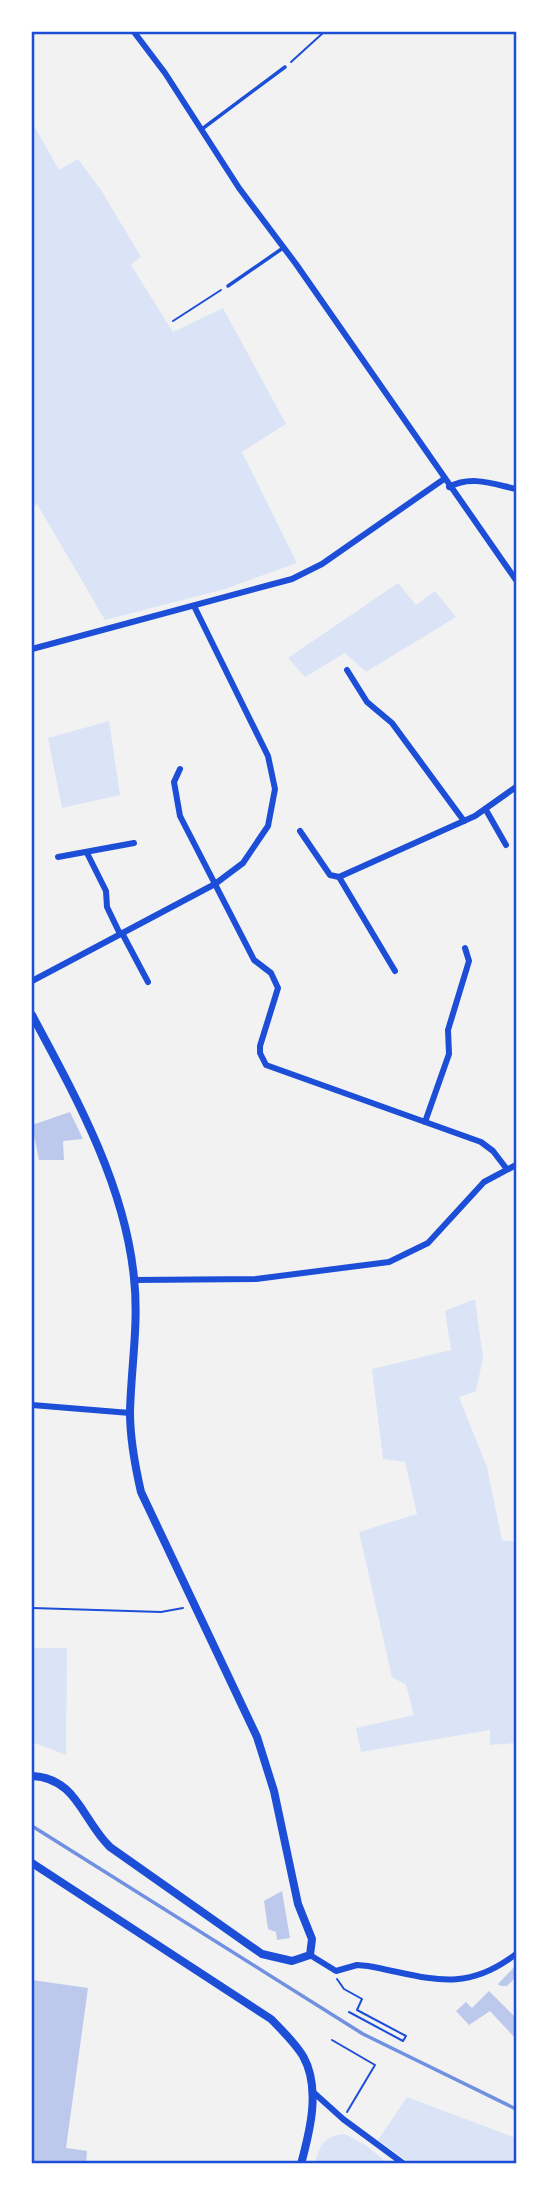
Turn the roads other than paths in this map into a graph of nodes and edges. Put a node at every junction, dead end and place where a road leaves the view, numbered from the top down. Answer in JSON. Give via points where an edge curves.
{"nodes":[{"id":1,"x":134,"y":32,"type":"edge"},
{"id":2,"x":285,"y":67,"type":"road end"},
{"id":3,"x":202,"y":129,"type":"junction"},
{"id":4,"x":284,"y":248,"type":"junction"},
{"id":5,"x":228,"y":286,"type":"road end"},
{"id":6,"x":444,"y":479,"type":"junction"},
{"id":7,"x":449,"y":487,"type":"junction"},
{"id":8,"x":516,"y":489,"type":"edge"},
{"id":9,"x":516,"y":580,"type":"edge"},
{"id":10,"x":194,"y":606,"type":"junction"},
{"id":11,"x":32,"y":649,"type":"edge"},
{"id":12,"x":347,"y":670,"type":"dead end"},
{"id":13,"x":180,"y":769,"type":"dead end"},
{"id":14,"x":516,"y":787,"type":"edge"},
{"id":15,"x":486,"y":810,"type":"junction"},
{"id":16,"x":464,"y":821,"type":"junction"},
{"id":17,"x":300,"y":831,"type":"dead end"},
{"id":18,"x":134,"y":843,"type":"dead end"},
{"id":19,"x":506,"y":845,"type":"dead end"},
{"id":20,"x":87,"y":853,"type":"junction"},
{"id":21,"x":58,"y":857,"type":"dead end"},
{"id":22,"x":339,"y":877,"type":"junction"},
{"id":23,"x":215,"y":884,"type":"junction"},
{"id":24,"x":121,"y":933,"type":"junction"},
{"id":25,"x":465,"y":948,"type":"dead end"},
{"id":26,"x":395,"y":971,"type":"dead end"},
{"id":27,"x":32,"y":981,"type":"edge"},
{"id":28,"x":148,"y":982,"type":"dead end"},
{"id":29,"x":32,"y":1016,"type":"edge"},
{"id":30,"x":425,"y":1122,"type":"junction"},
{"id":31,"x":516,"y":1165,"type":"edge"},
{"id":32,"x":506,"y":1168,"type":"junction"},
{"id":33,"x":134,"y":1280,"type":"junction"},
{"id":34,"x":32,"y":1405,"type":"edge"},
{"id":35,"x":130,"y":1413,"type":"junction"},
{"id":36,"x":32,"y":1776,"type":"edge"},
{"id":37,"x":32,"y":1863,"type":"edge"},
{"id":38,"x":516,"y":1954,"type":"edge"},
{"id":39,"x":310,"y":1955,"type":"junction"},
{"id":40,"x":312,"y":2090,"type":"junction"},
{"id":41,"x":301,"y":2164,"type":"edge"},
{"id":42,"x":404,"y":2164,"type":"edge"}],
"edges":[{"from":1,"to":3,"type":"street"},
{"from":2,"to":3,"type":"lane"},
{"from":3,"to":4,"type":"street"},
{"from":4,"to":5,"type":"lane"},
{"from":4,"to":6,"type":"street"},
{"from":6,"to":7,"type":"street"},
{"from":6,"to":10,"type":"street","via":[[322,564],[292,579]]},
{"from":7,"to":8,"type":"street","via":[[462,481],[481,481]]},
{"from":7,"to":9,"type":"street"},
{"from":10,"to":11,"type":"street"},
{"from":10,"to":23,"type":"street","via":[[267,751],[275,789],[268,826],[255,849]]},
{"from":12,"to":16,"type":"street","via":[[367,702],[392,723]]},
{"from":13,"to":23,"type":"street","via":[[174,782],[180,816]]},
{"from":14,"to":15,"type":"street"},
{"from":15,"to":16,"type":"street"},
{"from":15,"to":19,"type":"street"},
{"from":16,"to":22,"type":"street"},
{"from":17,"to":22,"type":"street","via":[[330,875]]},
{"from":18,"to":20,"type":"street"},
{"from":20,"to":21,"type":"street"},
{"from":20,"to":24,"type":"street"},
{"from":22,"to":26,"type":"street"},
{"from":23,"to":24,"type":"street"},
{"from":23,"to":30,"type":"street","via":[[254,960],[271,973],[279,993],[260,1046],[266,1065]]},
{"from":24,"to":27,"type":"street"},
{"from":24,"to":28,"type":"street"},
{"from":25,"to":30,"type":"street","via":[[469,961],[448,1030],[449,1054]]},
{"from":29,"to":33,"type":"street","via":[[74,1094],[108,1173]]},
{"from":30,"to":32,"type":"street","via":[[488,1146]]},
{"from":31,"to":32,"type":"street"},
{"from":32,"to":33,"type":"street","via":[[484,1182],[428,1243],[389,1262],[257,1279]]},
{"from":33,"to":35,"type":"street","via":[[135,1364]]},
{"from":34,"to":35,"type":"street"},
{"from":35,"to":39,"type":"street","via":[[141,1492],[264,1755],[298,1904],[312,1940]]},
{"from":36,"to":39,"type":"street","via":[[58,1782],[72,1792],[110,1847],[262,1954],[283,1961]]},
{"from":37,"to":40,"type":"street","via":[[271,2019],[304,2058]]},
{"from":38,"to":39,"type":"street","via":[[496,1970],[472,1980],[451,1981],[357,1965],[336,1971]]},
{"from":40,"to":41,"type":"street","via":[[310,2129]]},
{"from":40,"to":42,"type":"street"}]}
